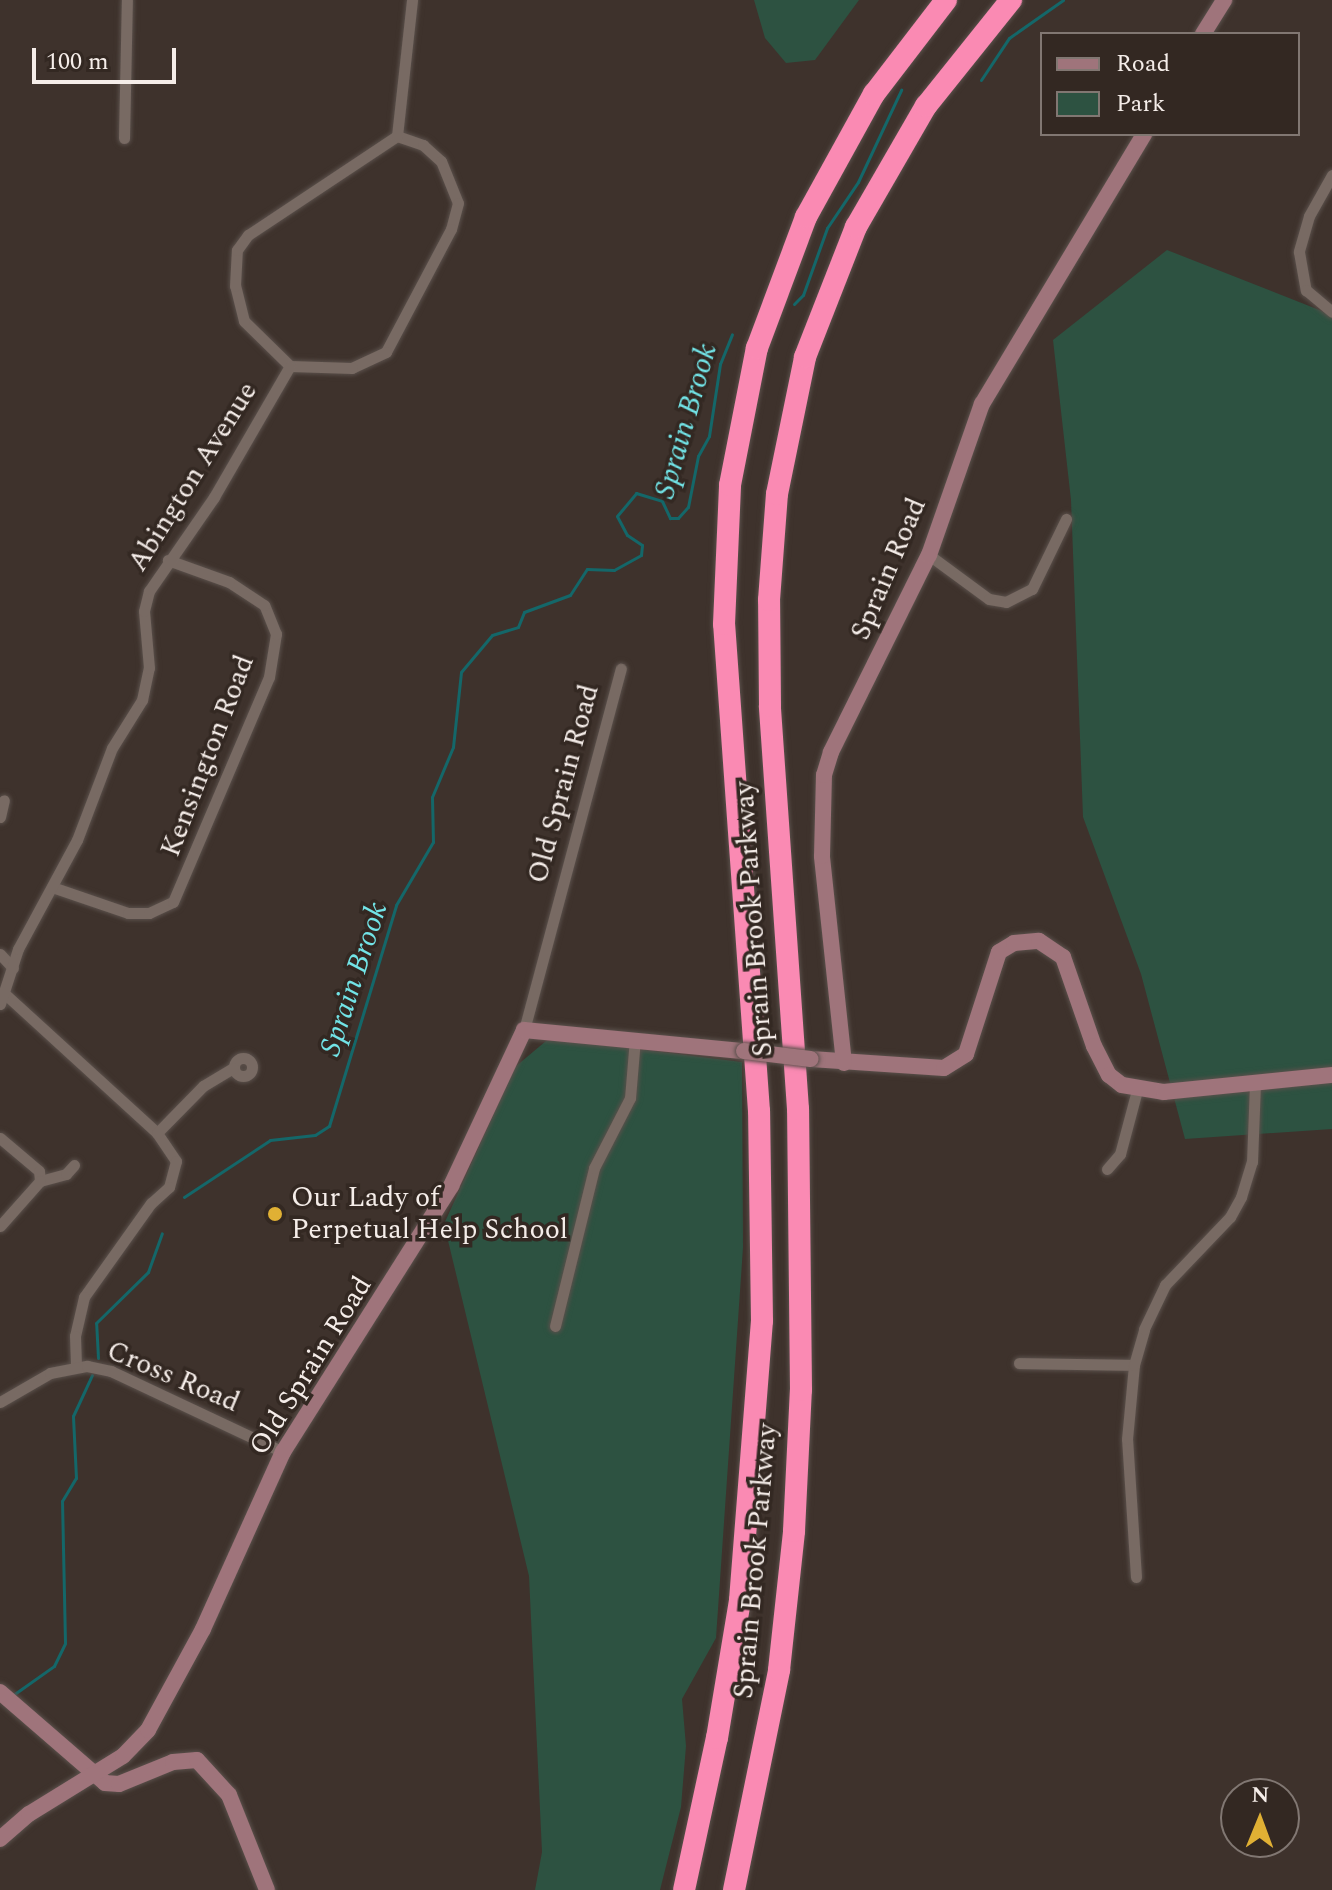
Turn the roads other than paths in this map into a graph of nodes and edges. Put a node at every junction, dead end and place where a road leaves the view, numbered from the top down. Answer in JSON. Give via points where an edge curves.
{"nodes":[{"id":1,"x":127,"y":0,"type":"edge"},
{"id":2,"x":412,"y":0,"type":"edge"},
{"id":3,"x":946,"y":0,"type":"edge"},
{"id":4,"x":1011,"y":0,"type":"edge"},
{"id":5,"x":1224,"y":0,"type":"edge"},
{"id":6,"x":1204,"y":32,"type":"edge"},
{"id":7,"x":397,"y":136,"type":"junction"},
{"id":8,"x":1143,"y":136,"type":"edge"},
{"id":9,"x":124,"y":138,"type":"dead end"},
{"id":10,"x":1332,"y":175,"type":"edge"},
{"id":11,"x":1332,"y":312,"type":"edge"},
{"id":12,"x":290,"y":366,"type":"junction"},
{"id":13,"x":1066,"y":519,"type":"dead end"},
{"id":14,"x":929,"y":555,"type":"junction"},
{"id":15,"x":168,"y":560,"type":"junction"},
{"id":16,"x":621,"y":669,"type":"dead end"},
{"id":17,"x":4,"y":800,"type":"dead end"},
{"id":18,"x":0,"y":817,"type":"edge"},
{"id":19,"x":52,"y":887,"type":"junction"},
{"id":20,"x":0,"y":954,"type":"edge"},
{"id":21,"x":13,"y":968,"type":"junction"},
{"id":22,"x":2,"y":999,"type":"edge"},
{"id":23,"x":524,"y":1030,"type":"junction"},
{"id":24,"x":635,"y":1039,"type":"junction"},
{"id":25,"x":844,"y":1063,"type":"junction"},
{"id":26,"x":233,"y":1068,"type":"dead end"},
{"id":27,"x":1332,"y":1075,"type":"edge"},
{"id":28,"x":1255,"y":1083,"type":"junction"},
{"id":29,"x":1137,"y":1090,"type":"junction"},
{"id":30,"x":157,"y":1133,"type":"junction"},
{"id":31,"x":0,"y":1138,"type":"edge"},
{"id":32,"x":74,"y":1165,"type":"dead end"},
{"id":33,"x":1107,"y":1169,"type":"dead end"},
{"id":34,"x":40,"y":1181,"type":"junction"},
{"id":35,"x":0,"y":1226,"type":"edge"},
{"id":36,"x":555,"y":1326,"type":"dead end"},
{"id":37,"x":1019,"y":1363,"type":"dead end"},
{"id":38,"x":76,"y":1365,"type":"junction"},
{"id":39,"x":1134,"y":1365,"type":"junction"},
{"id":40,"x":0,"y":1402,"type":"edge"},
{"id":41,"x":283,"y":1452,"type":"junction"},
{"id":42,"x":1136,"y":1577,"type":"dead end"},
{"id":43,"x":4,"y":1696,"type":"edge"},
{"id":44,"x":94,"y":1777,"type":"junction"},
{"id":45,"x":0,"y":1839,"type":"edge"},
{"id":46,"x":267,"y":1890,"type":"edge"},
{"id":47,"x":684,"y":1890,"type":"edge"},
{"id":48,"x":734,"y":1890,"type":"edge"}],
"edges":[{"from":1,"to":9,"type":"street"},
{"from":2,"to":7,"type":"street"},
{"from":3,"to":47,"type":"highway","name":"Sprain Brook Parkway","via":[[874,94],[806,217],[757,348],[733,462],[724,624],[759,1111],[762,1321],[740,1600]]},
{"from":4,"to":48,"type":"highway","name":"Sprain Brook Parkway","via":[[919,116],[856,227],[805,357],[777,494],[770,706],[799,1121],[801,1414],[779,1670]]},
{"from":5,"to":6,"type":"street"},
{"from":7,"to":12,"type":"street","via":[[248,235],[237,250],[235,286],[244,321]]},
{"from":7,"to":12,"type":"street","via":[[423,145],[441,161],[458,203],[451,229],[386,352],[352,368]]},
{"from":8,"to":14,"type":"street","name":"Sprain Road","via":[[982,404]]},
{"from":10,"to":11,"type":"street","via":[[1301,234],[1299,252],[1306,290]]},
{"from":12,"to":15,"type":"street","name":"Abington Avenue","via":[[214,497]]},
{"from":13,"to":14,"type":"street","via":[[1032,589],[1006,602],[989,599]]},
{"from":14,"to":25,"type":"street","name":"Sprain Road","via":[[824,775],[822,856]]},
{"from":15,"to":19,"type":"street","name":"Abington Avenue","via":[[144,611],[149,668],[142,700],[112,748],[77,840]]},
{"from":15,"to":19,"type":"street","name":"Kensington Road","via":[[229,582],[264,605],[276,634],[269,677],[173,902],[149,913],[128,913]]},
{"from":16,"to":23,"type":"street","name":"Old Sprain Road"},
{"from":17,"to":18,"type":"street"},
{"from":19,"to":21,"type":"street","name":"Abington Avenue"},
{"from":20,"to":21,"type":"street"},
{"from":21,"to":22,"type":"street","name":"Abington Avenue"},
{"from":22,"to":30,"type":"street"},
{"from":23,"to":24,"type":"street"},
{"from":23,"to":41,"type":"street","name":"Old Sprain Road","via":[[451,1186]]},
{"from":24,"to":25,"type":"street","bridge":true},
{"from":24,"to":36,"type":"street","via":[[630,1098],[594,1168]]},
{"from":25,"to":29,"type":"street","via":[[912,1070],[944,1068],[959,1060],[972,1038],[999,952],[1014,943],[1039,941],[1063,957],[1109,1075]]},
{"from":26,"to":30,"type":"street","via":[[203,1086]]},
{"from":27,"to":28,"type":"street"},
{"from":28,"to":29,"type":"street"},
{"from":28,"to":39,"type":"street","via":[[1252,1162],[1241,1197],[1230,1217],[1165,1285]]},
{"from":29,"to":33,"type":"street","via":[[1120,1154]]},
{"from":30,"to":38,"type":"street","via":[[176,1161],[169,1187],[151,1203],[84,1297],[75,1336]]},
{"from":31,"to":34,"type":"street","via":[[39,1171]]},
{"from":32,"to":34,"type":"street","via":[[66,1174]]},
{"from":34,"to":35,"type":"street"},
{"from":37,"to":39,"type":"street"},
{"from":38,"to":40,"type":"street","name":"Cross Road","via":[[50,1373]]},
{"from":38,"to":41,"type":"street","name":"Cross Road","via":[[111,1371]]},
{"from":39,"to":42,"type":"street","via":[[1127,1439]]},
{"from":41,"to":44,"type":"street","name":"Old Sprain Road","via":[[203,1629],[148,1730]]},
{"from":43,"to":44,"type":"street"},
{"from":44,"to":45,"type":"street","name":"Old Sprain Road","via":[[29,1814]]},
{"from":44,"to":46,"type":"street","via":[[119,1784],[173,1762],[197,1760],[229,1795]]}]}
